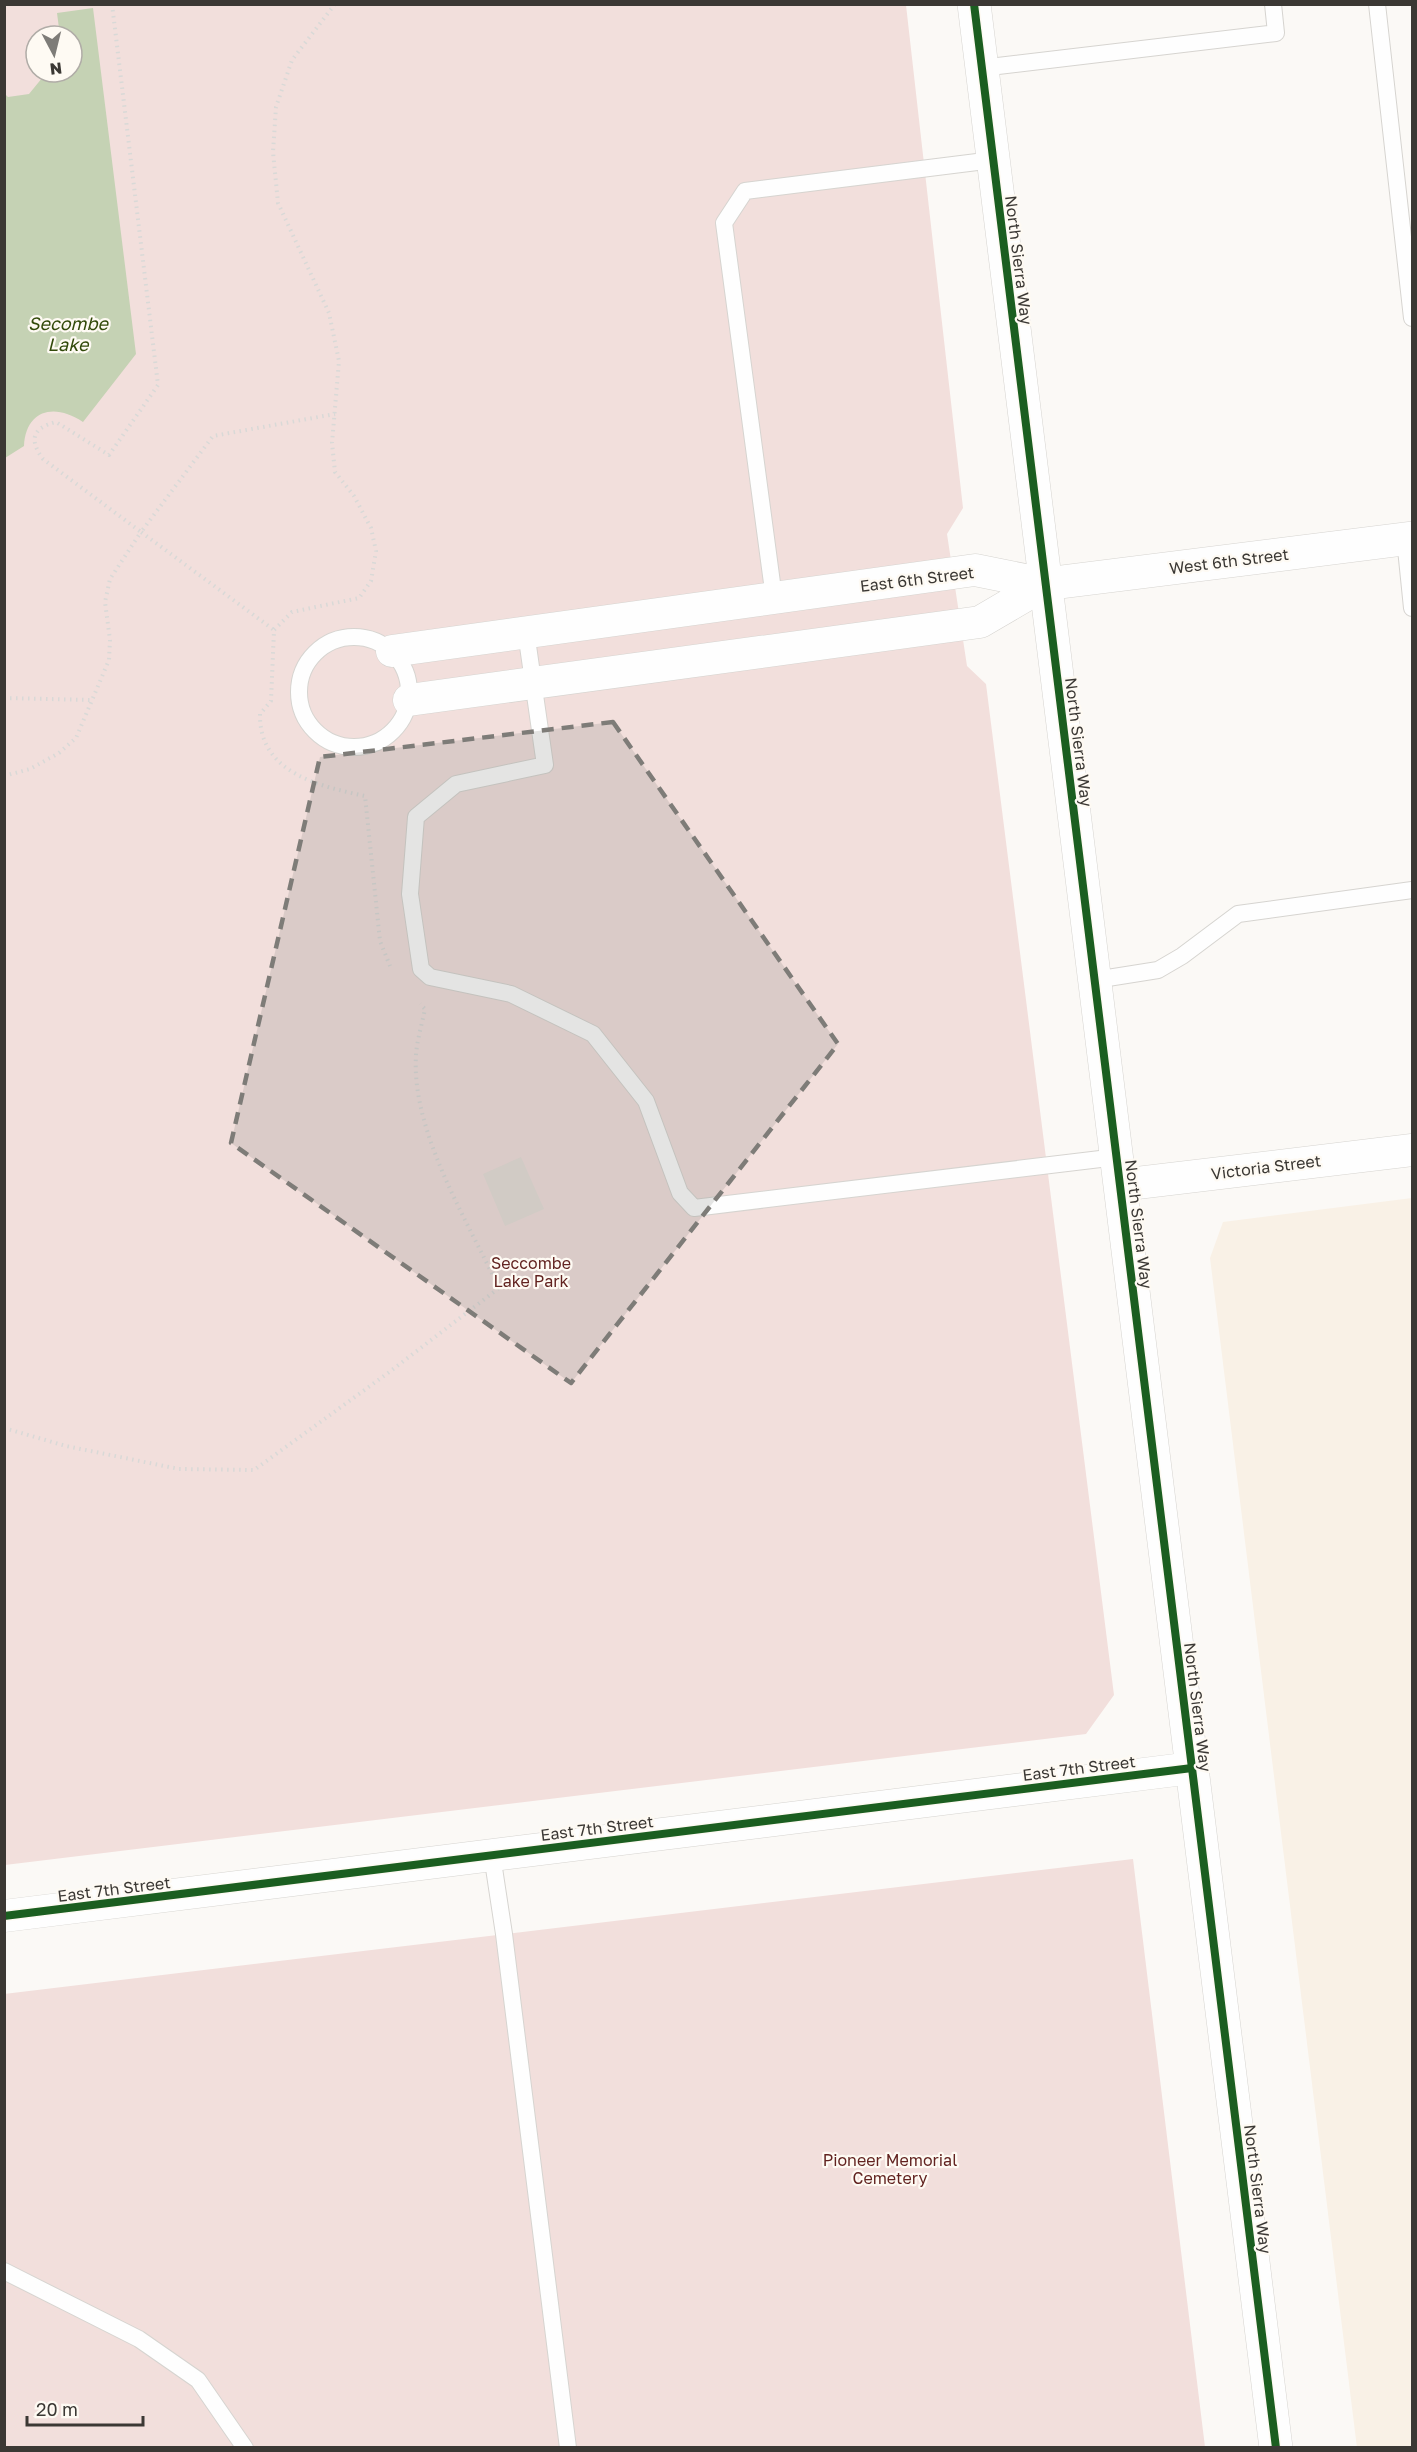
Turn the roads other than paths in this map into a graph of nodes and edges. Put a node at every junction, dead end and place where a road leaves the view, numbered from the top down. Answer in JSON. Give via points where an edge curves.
{"nodes":[{"id":1,"x":974,"y":4,"type":"edge"},
{"id":2,"x":1273,"y":4,"type":"edge"},
{"id":3,"x":1377,"y":4,"type":"edge"},
{"id":4,"x":981,"y":68,"type":"junction"},
{"id":5,"x":993,"y":160,"type":"junction"},
{"id":6,"x":1413,"y":318,"type":"edge"},
{"id":7,"x":1409,"y":539,"type":"edge"},
{"id":8,"x":1045,"y":584,"type":"junction"},
{"id":9,"x":774,"y":598,"type":"junction"},
{"id":10,"x":1413,"y":608,"type":"edge"},
{"id":11,"x":526,"y":632,"type":"junction"},
{"id":12,"x":392,"y":651,"type":"junction"},
{"id":13,"x":533,"y":683,"type":"junction"},
{"id":14,"x":409,"y":700,"type":"junction"},
{"id":15,"x":1413,"y":890,"type":"edge"},
{"id":16,"x":1095,"y":980,"type":"junction"},
{"id":17,"x":1413,"y":1150,"type":"edge"},
{"id":18,"x":1118,"y":1171,"type":"junction"},
{"id":19,"x":1192,"y":1768,"type":"junction"},
{"id":20,"x":492,"y":1855,"type":"junction"},
{"id":21,"x":4,"y":1916,"type":"edge"},
{"id":22,"x":4,"y":2271,"type":"edge"},
{"id":23,"x":245,"y":2448,"type":"edge"},
{"id":24,"x":568,"y":2448,"type":"edge"},
{"id":25,"x":1276,"y":2448,"type":"edge"}],
"edges":[{"from":1,"to":4,"type":"street","name":"North Sierra Way"},
{"from":2,"to":4,"type":"lane","via":[[1276,33]]},
{"from":3,"to":6,"type":"lane"},
{"from":4,"to":5,"type":"street","name":"North Sierra Way"},
{"from":5,"to":8,"type":"street","name":"North Sierra Way"},
{"from":5,"to":9,"type":"lane","via":[[745,191],[724,223]]},
{"from":7,"to":8,"type":"street","name":"West 6th Street"},
{"from":7,"to":10,"type":"lane"},
{"from":8,"to":9,"type":"street","name":"East 6th Street","via":[[975,570]]},
{"from":8,"to":13,"type":"street","via":[[980,622]]},
{"from":8,"to":16,"type":"street","name":"North Sierra Way"},
{"from":9,"to":11,"type":"street","name":"East 6th Street"},
{"from":11,"to":12,"type":"street","name":"East 6th Street"},
{"from":11,"to":13,"type":"lane"},
{"from":12,"to":14,"type":"lane","via":[[409,682]]},
{"from":12,"to":14,"type":"lane","via":[[376,641],[358,637],[340,638],[323,646],[302,675],[302,710],[324,738],[359,747],[392,732],[404,717]]},
{"from":13,"to":14,"type":"street"},
{"from":13,"to":18,"type":"lane","via":[[545,765],[456,783],[416,817],[410,894],[421,969],[430,977],[511,994],[593,1034],[646,1101],[680,1193],[694,1208]]},
{"from":15,"to":16,"type":"lane","via":[[1238,914],[1158,970]]},
{"from":16,"to":18,"type":"street","name":"North Sierra Way"},
{"from":17,"to":18,"type":"street","name":"Victoria Street"},
{"from":18,"to":19,"type":"street","name":"North Sierra Way"},
{"from":19,"to":20,"type":"street","name":"East 7th Street"},
{"from":19,"to":25,"type":"street","name":"North Sierra Way"},
{"from":20,"to":21,"type":"street","name":"East 7th Street"},
{"from":20,"to":24,"type":"lane"},
{"from":22,"to":23,"type":"lane","via":[[139,2339],[198,2380]]}]}
